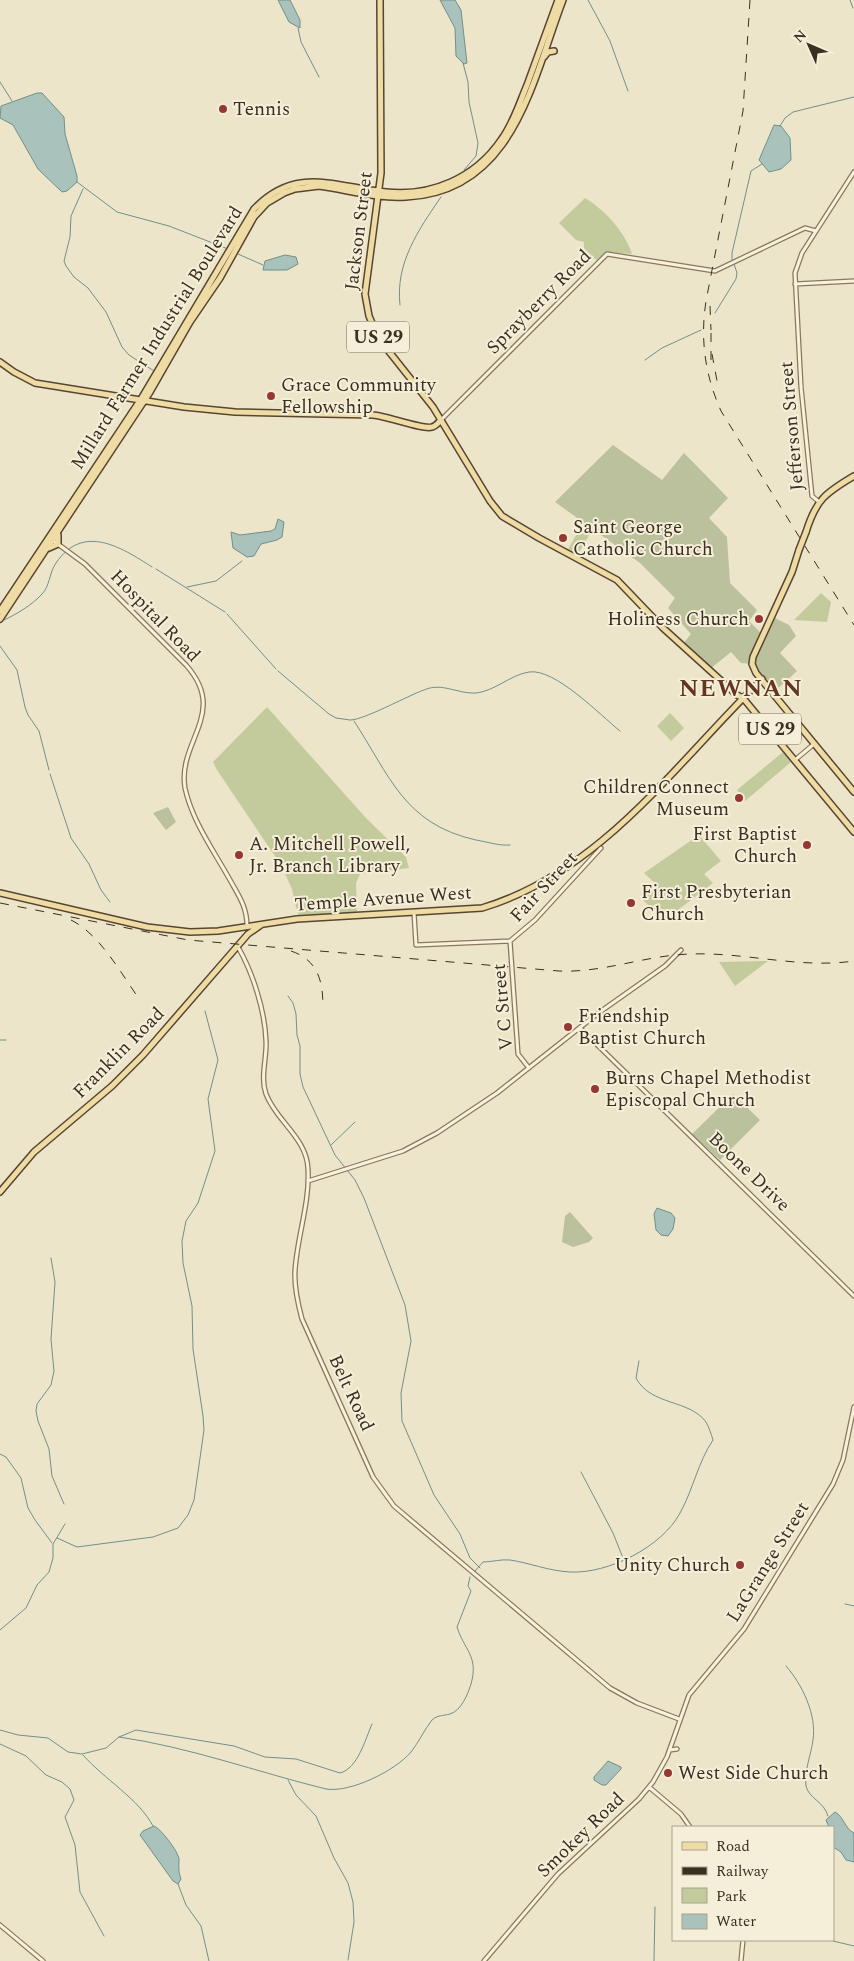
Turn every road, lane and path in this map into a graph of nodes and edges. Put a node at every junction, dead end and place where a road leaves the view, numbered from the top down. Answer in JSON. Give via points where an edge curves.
{"nodes":[{"id":1,"x":380,"y":0,"type":"edge"},
{"id":2,"x":558,"y":0,"type":"edge"},
{"id":3,"x":563,"y":0,"type":"edge"},
{"id":4,"x":554,"y":51,"type":"dead end"},
{"id":5,"x":540,"y":64,"type":"junction"},
{"id":6,"x":854,"y":172,"type":"edge"},
{"id":7,"x":380,"y":180,"type":"junction"},
{"id":8,"x":368,"y":192,"type":"junction"},
{"id":9,"x":379,"y":193,"type":"junction"},
{"id":10,"x":391,"y":195,"type":"junction"},
{"id":11,"x":377,"y":205,"type":"junction"},
{"id":12,"x":816,"y":231,"type":"junction"},
{"id":13,"x":854,"y":281,"type":"edge"},
{"id":14,"x":796,"y":284,"type":"junction"},
{"id":15,"x":0,"y":362,"type":"edge"},
{"id":16,"x":150,"y":392,"type":"junction"},
{"id":17,"x":126,"y":397,"type":"junction"},
{"id":18,"x":143,"y":400,"type":"junction"},
{"id":19,"x":156,"y":402,"type":"junction"},
{"id":20,"x":135,"y":408,"type":"junction"},
{"id":21,"x":441,"y":420,"type":"junction"},
{"id":22,"x":854,"y":476,"type":"edge"},
{"id":23,"x":818,"y":501,"type":"junction"},
{"id":24,"x":58,"y":532,"type":"junction"},
{"id":25,"x":51,"y":539,"type":"junction"},
{"id":26,"x":60,"y":545,"type":"junction"},
{"id":27,"x":45,"y":552,"type":"junction"},
{"id":28,"x":0,"y":611,"type":"edge"},
{"id":29,"x":0,"y":619,"type":"edge"},
{"id":30,"x":762,"y":680,"type":"junction"},
{"id":31,"x":743,"y":698,"type":"junction"},
{"id":32,"x":815,"y":744,"type":"junction"},
{"id":33,"x":795,"y":760,"type":"junction"},
{"id":34,"x":854,"y":792,"type":"edge"},
{"id":35,"x":854,"y":832,"type":"edge"},
{"id":36,"x":599,"y":848,"type":"junction"},
{"id":37,"x":0,"y":893,"type":"edge"},
{"id":38,"x":414,"y":913,"type":"junction"},
{"id":39,"x":263,"y":924,"type":"junction"},
{"id":40,"x":247,"y":926,"type":"junction"},
{"id":41,"x":235,"y":928,"type":"junction"},
{"id":42,"x":246,"y":937,"type":"junction"},
{"id":43,"x":510,"y":941,"type":"junction"},
{"id":44,"x":238,"y":947,"type":"junction"},
{"id":45,"x":681,"y":950,"type":"dead end"},
{"id":46,"x":580,"y":1028,"type":"junction"},
{"id":47,"x":529,"y":1068,"type":"junction"},
{"id":48,"x":308,"y":1181,"type":"junction"},
{"id":49,"x":0,"y":1192,"type":"edge"},
{"id":50,"x":854,"y":1296,"type":"edge"},
{"id":51,"x":854,"y":1407,"type":"edge"},
{"id":52,"x":682,"y":1710,"type":"junction"},
{"id":53,"x":670,"y":1716,"type":"junction"},
{"id":54,"x":679,"y":1719,"type":"junction"},
{"id":55,"x":677,"y":1725,"type":"junction"},
{"id":56,"x":677,"y":1749,"type":"dead end"},
{"id":57,"x":670,"y":1750,"type":"junction"},
{"id":58,"x":649,"y":1787,"type":"junction"},
{"id":59,"x":689,"y":1826,"type":"edge"},
{"id":60,"x":0,"y":1925,"type":"edge"},
{"id":61,"x":743,"y":1941,"type":"edge"},
{"id":62,"x":43,"y":1961,"type":"edge"},
{"id":63,"x":484,"y":1961,"type":"edge"},
{"id":64,"x":741,"y":1961,"type":"edge"}],
"edges":[{"from":1,"to":7,"type":"main road","name":"Jackson Street","number":"US 29"},
{"from":2,"to":10,"type":"main road","name":"Millard Farmer Industrial Boulevard","via":[[513,120],[492,152],[467,174],[442,186]]},
{"from":3,"to":5,"type":"main road","name":"Millard Farmer Industrial Boulevard"},
{"from":4,"to":5,"type":"main road","via":[[546,53]]},
{"from":5,"to":10,"type":"main road","name":"Millard Farmer Industrial Boulevard","via":[[514,130],[483,167],[440,192],[418,196]]},
{"from":6,"to":12,"type":"street","name":"Jefferson Street"},
{"from":7,"to":8,"type":"main road"},
{"from":7,"to":9,"type":"main road","name":"Jackson Street","number":"US 29"},
{"from":7,"to":10,"type":"main road"},
{"from":8,"to":9,"type":"main road","name":"Millard Farmer Industrial Boulevard"},
{"from":8,"to":11,"type":"main road"},
{"from":8,"to":16,"type":"main road","name":"Millard Farmer Industrial Boulevard","via":[[309,186],[284,193],[263,207],[249,225]]},
{"from":8,"to":18,"type":"main road","name":"Millard Farmer Industrial Boulevard","via":[[334,182],[308,181],[283,188],[261,202],[183,325]]},
{"from":9,"to":10,"type":"main road","name":"Millard Farmer Industrial Boulevard"},
{"from":9,"to":11,"type":"main road","name":"Jackson Street","number":"US 29"},
{"from":10,"to":11,"type":"main road"},
{"from":11,"to":21,"type":"main road","name":"Jackson Street","number":"US 29","via":[[365,282],[369,316],[386,349]]},
{"from":12,"to":14,"type":"street","name":"Jefferson Street","via":[[796,263]]},
{"from":12,"to":21,"type":"street","name":"Sprayberry Road","via":[[810,228],[799,231],[715,271],[607,254]]},
{"from":13,"to":14,"type":"street"},
{"from":14,"to":23,"type":"street","name":"Jefferson Street","via":[[803,415],[812,496]]},
{"from":15,"to":17,"type":"main road","via":[[35,383]]},
{"from":16,"to":18,"type":"main road","name":"Millard Farmer Industrial Boulevard"},
{"from":16,"to":19,"type":"main road"},
{"from":17,"to":18,"type":"main road"},
{"from":17,"to":20,"type":"main road"},
{"from":18,"to":19,"type":"main road"},
{"from":18,"to":20,"type":"main road","name":"Millard Farmer Industrial Boulevard"},
{"from":18,"to":24,"type":"main road","name":"Millard Farmer Industrial Boulevard"},
{"from":19,"to":21,"type":"main road","via":[[235,412],[386,416],[426,428]]},
{"from":20,"to":25,"type":"main road","name":"Millard Farmer Industrial Boulevard"},
{"from":21,"to":31,"type":"main road","name":"Jackson Street","number":"US 29","via":[[502,516],[614,578],[692,656]]},
{"from":22,"to":23,"type":"main road"},
{"from":23,"to":30,"type":"main road","name":"Jefferson Street","bridge":true,"via":[[792,572],[752,658],[753,668]]},
{"from":24,"to":25,"type":"main road","name":"Millard Farmer Industrial Boulevard"},
{"from":24,"to":26,"type":"main road"},
{"from":25,"to":26,"type":"street","name":"Hospital Road"},
{"from":25,"to":27,"type":"main road"},
{"from":25,"to":28,"type":"main road","name":"Millard Farmer Industrial Boulevard"},
{"from":26,"to":27,"type":"main road"},
{"from":26,"to":40,"type":"street","name":"Hospital Road","via":[[71,552],[184,663],[199,684],[203,714],[186,762],[184,783],[198,823],[243,901]]},
{"from":27,"to":29,"type":"main road"},
{"from":30,"to":31,"type":"main road","number":"US 29"},
{"from":30,"to":32,"type":"main road","name":"Jefferson Street","number":"US 29"},
{"from":31,"to":33,"type":"main road","name":"Jackson Street","number":"US 29"},
{"from":31,"to":36,"type":"main road","name":"Temple Avenue West"},
{"from":32,"to":33,"type":"street"},
{"from":32,"to":34,"type":"main road","name":"Jefferson Street","number":"US 29"},
{"from":33,"to":35,"type":"main road","name":"Jackson Street","number":"US 29"},
{"from":36,"to":38,"type":"main road","name":"Temple Avenue West","via":[[494,904]]},
{"from":36,"to":43,"type":"street","name":"Fair Street","via":[[536,920]]},
{"from":37,"to":41,"type":"main road","name":"Temple Avenue West","via":[[147,927],[190,932]]},
{"from":38,"to":39,"type":"main road","name":"Temple Avenue West","via":[[296,919]]},
{"from":38,"to":43,"type":"street","name":"Fair Street","via":[[416,945]]},
{"from":39,"to":40,"type":"main road","name":"Temple Avenue West"},
{"from":39,"to":42,"type":"main road","name":"Franklin Road"},
{"from":40,"to":41,"type":"main road","name":"Temple Avenue West"},
{"from":40,"to":42,"type":"main road"},
{"from":41,"to":42,"type":"main road"},
{"from":42,"to":44,"type":"main road","name":"Franklin Road"},
{"from":43,"to":47,"type":"street","name":"V C Street","via":[[518,1054]]},
{"from":44,"to":48,"type":"street","name":"Belt Road","via":[[249,971],[263,1019],[266,1092],[304,1150]]},
{"from":44,"to":49,"type":"main road","name":"Franklin Road","via":[[143,1055],[112,1086],[34,1152]]},
{"from":45,"to":46,"type":"street"},
{"from":46,"to":47,"type":"street"},
{"from":46,"to":50,"type":"street","name":"Boone Drive"},
{"from":47,"to":48,"type":"street","via":[[488,1100],[404,1151]]},
{"from":48,"to":53,"type":"street","name":"Belt Road","via":[[295,1270],[298,1307],[373,1477],[394,1506],[610,1688]]},
{"from":51,"to":52,"type":"street","name":"LaGrange Street","via":[[843,1460],[833,1484],[744,1630],[698,1682]]},
{"from":52,"to":53,"type":"street"},
{"from":52,"to":54,"type":"street","name":"LaGrange Street"},
{"from":53,"to":54,"type":"street","name":"Belt Road"},
{"from":53,"to":55,"type":"street"},
{"from":54,"to":55,"type":"street","name":"Smokey Road"},
{"from":55,"to":57,"type":"street","name":"Smokey Road"},
{"from":56,"to":57,"type":"street"},
{"from":57,"to":58,"type":"street","name":"Smokey Road"},
{"from":58,"to":59,"type":"street","via":[[682,1814]]},
{"from":58,"to":63,"type":"street","name":"Smokey Road","via":[[558,1874]]},
{"from":60,"to":62,"type":"street"},
{"from":61,"to":64,"type":"street"}]}
